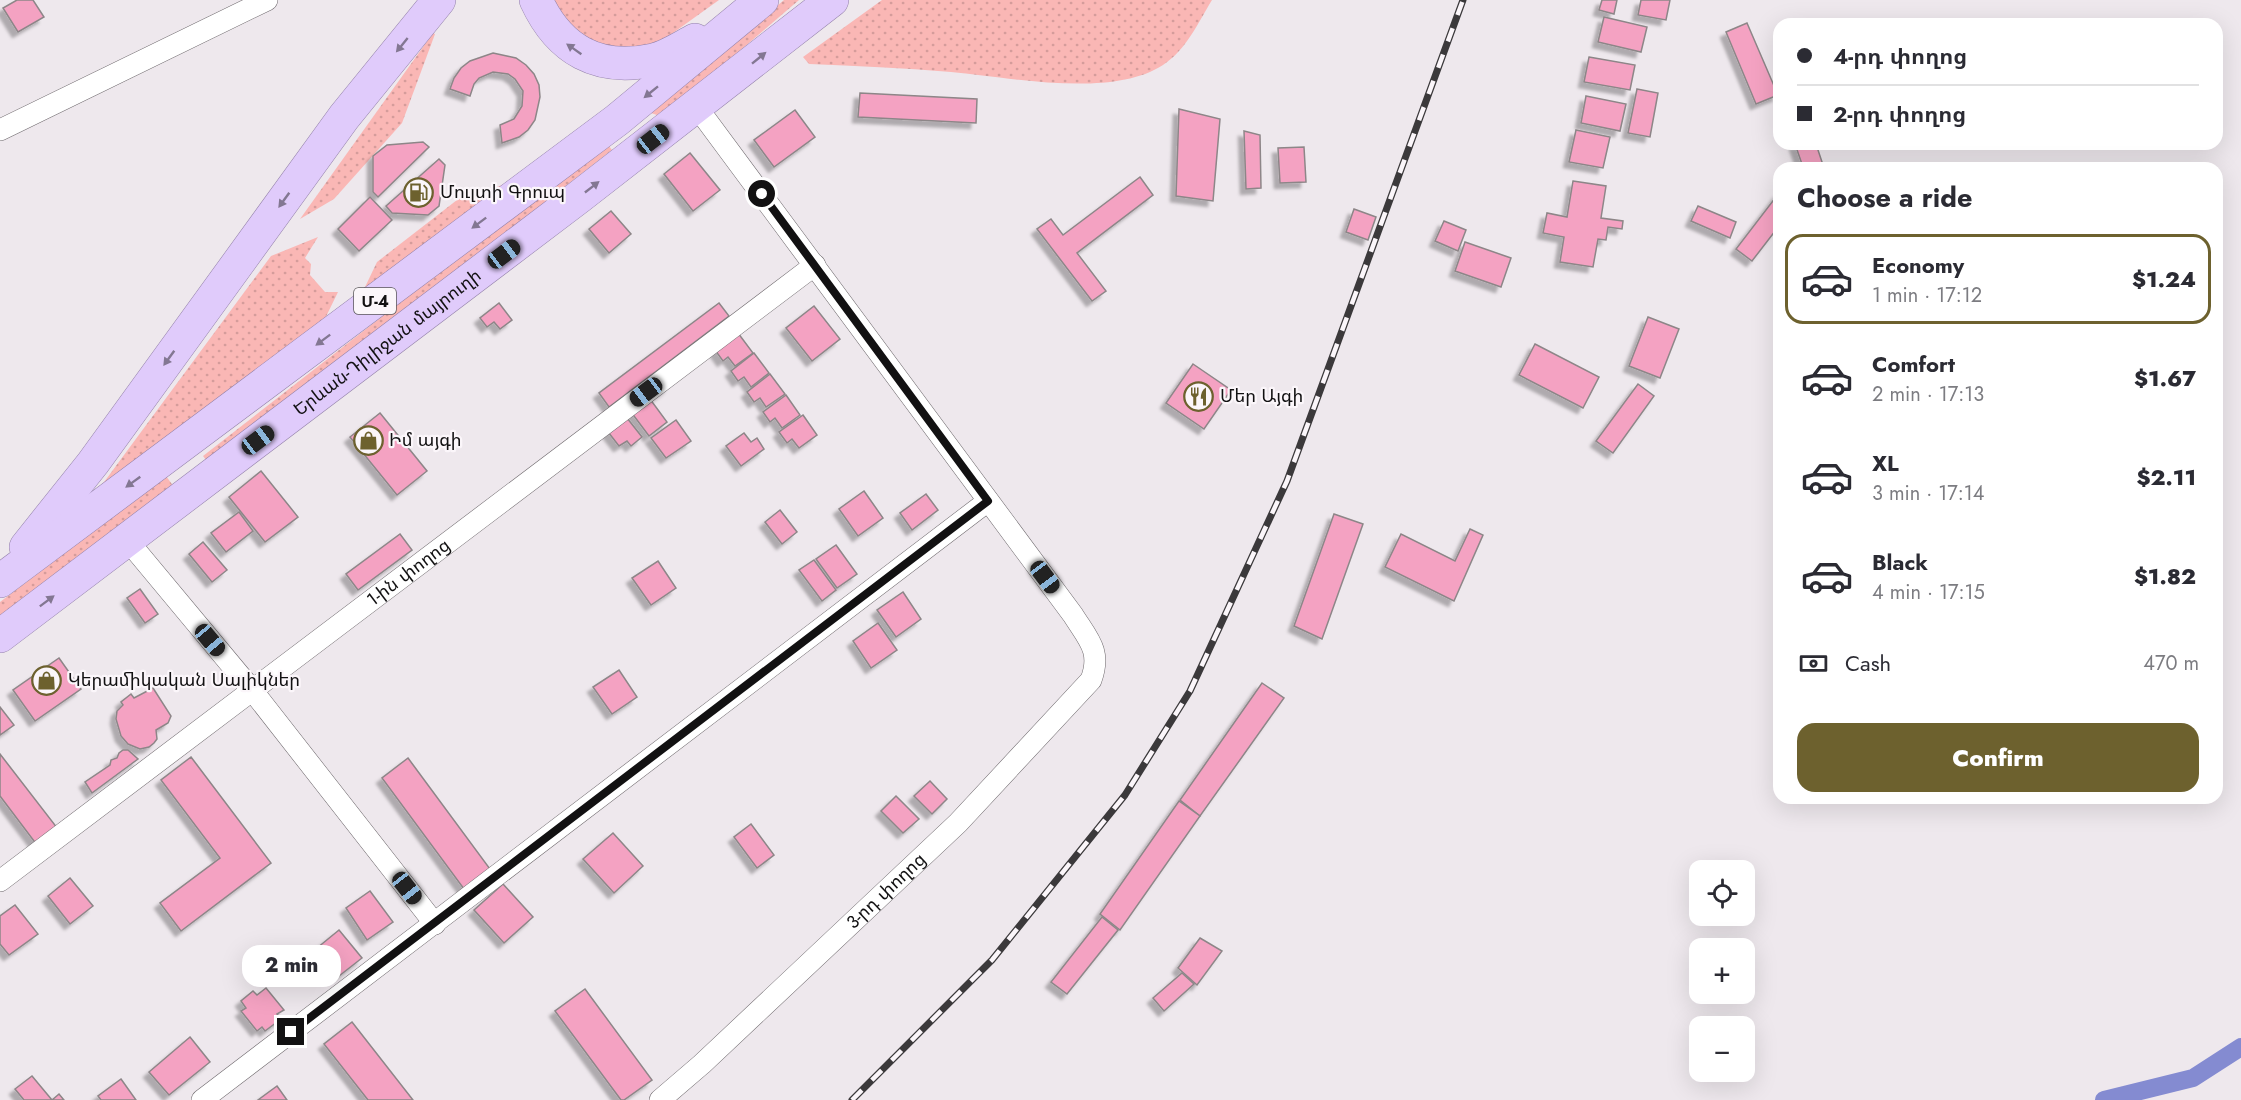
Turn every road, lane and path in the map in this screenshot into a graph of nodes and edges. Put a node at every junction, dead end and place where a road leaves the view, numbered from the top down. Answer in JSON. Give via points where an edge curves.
{"nodes":[{"id":1,"x":267,"y":0,"type":"edge"},
{"id":2,"x":439,"y":0,"type":"edge"},
{"id":3,"x":536,"y":0,"type":"edge"},
{"id":4,"x":831,"y":0,"type":"edge"},
{"id":5,"x":754,"y":8,"type":"edge"},
{"id":6,"x":696,"y":106,"type":"junction"},
{"id":7,"x":617,"y":120,"type":"junction"},
{"id":8,"x":0,"y":130,"type":"edge"},
{"id":9,"x":639,"y":150,"type":"junction"},
{"id":10,"x":815,"y":265,"type":"junction"},
{"id":11,"x":177,"y":450,"type":"junction"},
{"id":12,"x":201,"y":483,"type":"junction"},
{"id":13,"x":988,"y":501,"type":"junction"},
{"id":14,"x":128,"y":540,"type":"junction"},
{"id":15,"x":0,"y":580,"type":"edge"},
{"id":16,"x":0,"y":636,"type":"edge"},
{"id":17,"x":252,"y":690,"type":"junction"},
{"id":18,"x":0,"y":881,"type":"edge"},
{"id":19,"x":435,"y":924,"type":"junction"},
{"id":20,"x":202,"y":1100,"type":"edge"},
{"id":21,"x":660,"y":1100,"type":"edge"}],
"edges":[{"from":1,"to":8,"type":"street"},
{"from":2,"to":15,"type":"highway","one_way":true,"via":[[344,117],[93,463]]},
{"from":5,"to":3,"type":"highway","one_way":true,"via":[[655,60],[619,65],[584,56],[562,41],[545,20]]},
{"from":6,"to":4,"type":"highway","name":"Երևան-Դիլիջան մայրուղի","number":"Մ-4","one_way":true},
{"from":5,"to":7,"type":"highway","number":"Մ-4","one_way":true},
{"from":6,"to":9,"type":"highway","name":"Երևան-Դիլիջան մայրուղի","number":"Մ-4"},
{"from":6,"to":10,"type":"street"},
{"from":7,"to":9,"type":"highway","via":[[629,120],[639,126]]},
{"from":7,"to":11,"type":"highway","number":"Մ-4","one_way":true},
{"from":12,"to":9,"type":"highway","name":"Երևան-Դիլիջան մայրուղի","number":"Մ-4","one_way":true},
{"from":10,"to":13,"type":"street"},
{"from":10,"to":17,"type":"street","name":"1-ին փողոց"},
{"from":11,"to":12,"type":"highway","via":[[178,475]]},
{"from":11,"to":15,"type":"highway","number":"Մ-4","one_way":true},
{"from":12,"to":14,"type":"highway","name":"Երևան-Դիլիջան մայրուղի","number":"Մ-4"},
{"from":13,"to":19,"type":"street"},
{"from":13,"to":21,"type":"street","name":"3-րդ փողոց","via":[[1073,615],[1094,650],[1091,680],[958,823]]},
{"from":16,"to":14,"type":"highway","name":"Երևան-Դիլիջան մայրուղի","number":"Մ-4","one_way":true},
{"from":14,"to":17,"type":"street"},
{"from":17,"to":18,"type":"street","name":"1-ին փողոց"},
{"from":17,"to":19,"type":"street"},
{"from":19,"to":20,"type":"street"}]}
